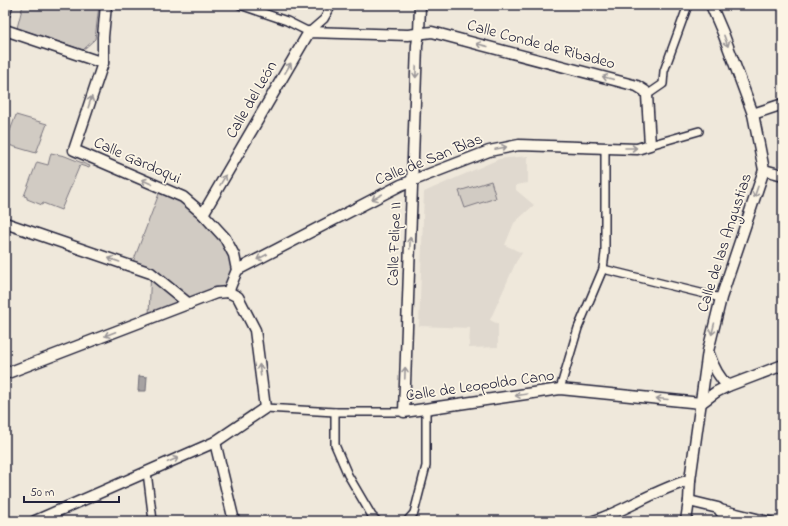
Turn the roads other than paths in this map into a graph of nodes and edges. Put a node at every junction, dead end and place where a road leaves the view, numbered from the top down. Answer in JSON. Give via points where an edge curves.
{"nodes":[{"id":1,"x":8,"y":5,"type":"edge"},
{"id":2,"x":106,"y":5,"type":"edge"},
{"id":3,"x":240,"y":5,"type":"edge"},
{"id":4,"x":332,"y":5,"type":"edge"},
{"id":5,"x":420,"y":5,"type":"edge"},
{"id":6,"x":688,"y":5,"type":"edge"},
{"id":7,"x":711,"y":5,"type":"edge"},
{"id":8,"x":5,"y":12,"type":"edge"},
{"id":9,"x":5,"y":30,"type":"edge"},
{"id":10,"x":309,"y":32,"type":"junction"},
{"id":11,"x":419,"y":33,"type":"junction"},
{"id":12,"x":102,"y":63,"type":"junction"},
{"id":13,"x":646,"y":93,"type":"junction"},
{"id":14,"x":783,"y":104,"type":"edge"},
{"id":15,"x":753,"y":114,"type":"junction"},
{"id":16,"x":700,"y":131,"type":"dead end"},
{"id":17,"x":650,"y":145,"type":"junction"},
{"id":18,"x":605,"y":148,"type":"junction"},
{"id":19,"x":764,"y":170,"type":"junction"},
{"id":20,"x":783,"y":175,"type":"edge"},
{"id":21,"x":412,"y":180,"type":"junction"},
{"id":22,"x":203,"y":214,"type":"junction"},
{"id":23,"x":5,"y":223,"type":"edge"},
{"id":24,"x":603,"y":268,"type":"junction"},
{"id":25,"x":237,"y":270,"type":"junction"},
{"id":26,"x":228,"y":292,"type":"junction"},
{"id":27,"x":721,"y":298,"type":"junction"},
{"id":28,"x":189,"y":304,"type":"junction"},
{"id":29,"x":708,"y":351,"type":"junction"},
{"id":30,"x":783,"y":365,"type":"edge"},
{"id":31,"x":5,"y":374,"type":"edge"},
{"id":32,"x":728,"y":386,"type":"junction"},
{"id":33,"x":560,"y":389,"type":"junction"},
{"id":34,"x":701,"y":403,"type":"junction"},
{"id":35,"x":265,"y":408,"type":"junction"},
{"id":36,"x":426,"y":410,"type":"junction"},
{"id":37,"x":335,"y":412,"type":"junction"},
{"id":38,"x":404,"y":412,"type":"junction"},
{"id":39,"x":215,"y":442,"type":"junction"},
{"id":40,"x":147,"y":472,"type":"junction"},
{"id":41,"x":690,"y":480,"type":"junction"},
{"id":42,"x":689,"y":501,"type":"junction"},
{"id":43,"x":718,"y":508,"type":"junction"},
{"id":44,"x":35,"y":521,"type":"edge"},
{"id":45,"x":153,"y":521,"type":"edge"},
{"id":46,"x":234,"y":521,"type":"edge"},
{"id":47,"x":377,"y":521,"type":"edge"},
{"id":48,"x":407,"y":521,"type":"edge"},
{"id":49,"x":594,"y":521,"type":"edge"},
{"id":50,"x":686,"y":521,"type":"edge"},
{"id":51,"x":728,"y":521,"type":"edge"},
{"id":52,"x":771,"y":521,"type":"edge"}],
"edges":[{"from":1,"to":8,"type":"street"},
{"from":2,"to":12,"type":"street"},
{"from":3,"to":10,"type":"street","via":[[287,20]]},
{"from":4,"to":10,"type":"street","name":"Calle del León","via":[[324,19]]},
{"from":5,"to":11,"type":"street","name":"Calle Felipe II"},
{"from":6,"to":13,"type":"street","via":[[664,72],[663,84]]},
{"from":7,"to":15,"type":"street","name":"Calle de las Angustias","one_way":true},
{"from":9,"to":12,"type":"street"},
{"from":10,"to":11,"type":"street","name":"Calle Conde de Ribadeo","via":[[408,35]]},
{"from":22,"to":10,"type":"street","name":"Calle del León","one_way":true},
{"from":13,"to":11,"type":"street","name":"Calle Conde de Ribadeo","one_way":true,"via":[[637,86],[432,32]]},
{"from":11,"to":21,"type":"street","name":"Calle Felipe II","one_way":true},
{"from":22,"to":12,"type":"street","name":"Calle Gardoqui","one_way":true,"via":[[183,197],[74,150]]},
{"from":13,"to":17,"type":"street"},
{"from":14,"to":15,"type":"street"},
{"from":15,"to":19,"type":"street","name":"Calle de las Angustias"},
{"from":16,"to":17,"type":"street"},
{"from":18,"to":17,"type":"street","name":"Calle de San Blas","one_way":true,"via":[[637,149]]},
{"from":21,"to":18,"type":"street","name":"Calle de San Blas","one_way":true,"via":[[489,151],[519,145]]},
{"from":18,"to":24,"type":"street"},
{"from":19,"to":20,"type":"street"},
{"from":19,"to":27,"type":"street","name":"Calle de las Angustias","one_way":true},
{"from":21,"to":25,"type":"street","name":"Calle de San Blas","one_way":true},
{"from":38,"to":21,"type":"street","name":"Calle Felipe II","one_way":true},
{"from":22,"to":25,"type":"street","via":[[225,238],[234,255]]},
{"from":28,"to":23,"type":"street","one_way":true,"via":[[151,273]]},
{"from":24,"to":27,"type":"street"},
{"from":24,"to":33,"type":"street","via":[[578,328]]},
{"from":25,"to":26,"type":"street"},
{"from":26,"to":28,"type":"street","via":[[216,293]]},
{"from":35,"to":26,"type":"street","one_way":true,"via":[[255,330],[238,297]]},
{"from":27,"to":29,"type":"street","name":"Calle de las Angustias","one_way":true},
{"from":28,"to":31,"type":"street","one_way":true},
{"from":29,"to":32,"type":"street","via":[[714,369]]},
{"from":29,"to":34,"type":"street","name":"Calle de las Angustias"},
{"from":30,"to":32,"type":"street"},
{"from":32,"to":34,"type":"street"},
{"from":34,"to":33,"type":"street","name":"Calle de Leopoldo Cano","one_way":true},
{"from":33,"to":36,"type":"street","name":"Calle de Leopoldo Cano","one_way":true},
{"from":34,"to":41,"type":"street","name":"Calle de las Angustias"},
{"from":35,"to":37,"type":"street","name":"Calle de Leopoldo Cano"},
{"from":35,"to":39,"type":"street"},
{"from":36,"to":38,"type":"street","name":"Calle de Leopoldo Cano"},
{"from":36,"to":48,"type":"street","via":[[426,466],[414,513]]},
{"from":37,"to":38,"type":"street","name":"Calle de Leopoldo Cano"},
{"from":37,"to":47,"type":"street","via":[[335,445],[348,474]]},
{"from":40,"to":39,"type":"street","one_way":true},
{"from":39,"to":46,"type":"street"},
{"from":40,"to":44,"type":"street"},
{"from":40,"to":45,"type":"street"},
{"from":41,"to":42,"type":"street","name":"Calle de las Angustias"},
{"from":41,"to":49,"type":"street"},
{"from":42,"to":43,"type":"street"},
{"from":42,"to":50,"type":"street","name":"Calle de las Angustias"},
{"from":43,"to":51,"type":"street"},
{"from":43,"to":52,"type":"street"}]}
